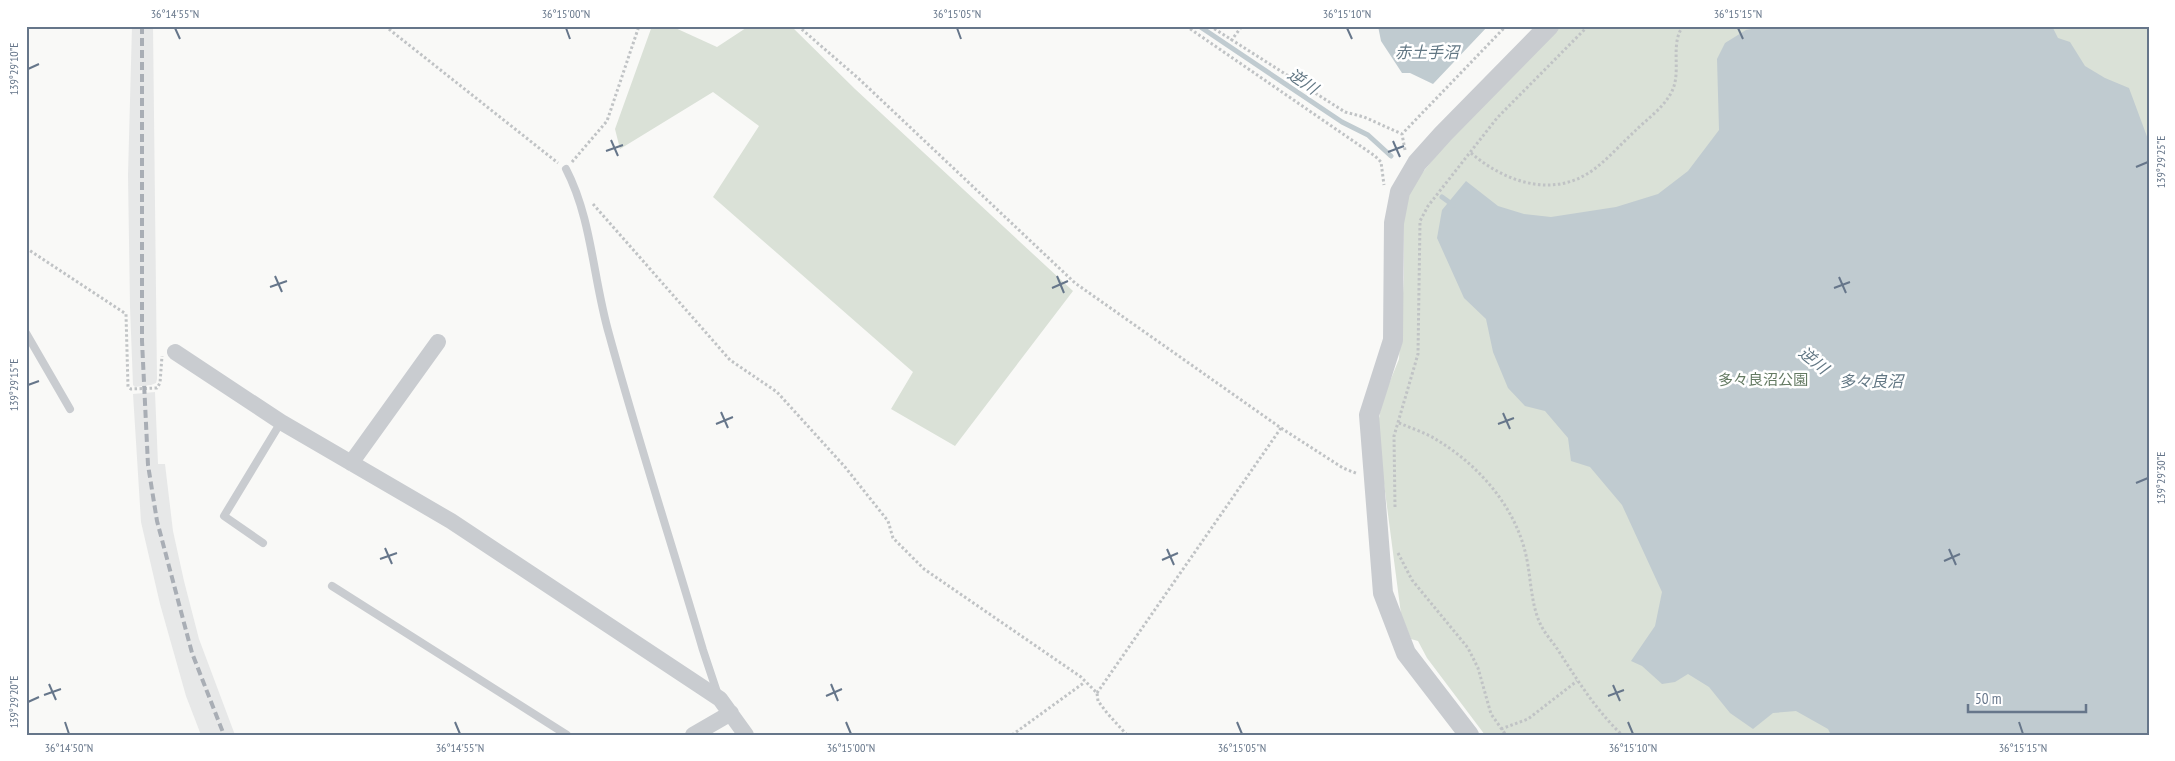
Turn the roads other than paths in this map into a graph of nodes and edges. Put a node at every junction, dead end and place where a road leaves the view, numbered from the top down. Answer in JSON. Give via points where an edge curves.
{"nodes":[{"id":1,"x":1549,"y":26,"type":"edge"},
{"id":2,"x":566,"y":169,"type":"road end"},
{"id":3,"x":26,"y":333,"type":"edge"},
{"id":4,"x":438,"y":342,"type":"dead end"},
{"id":5,"x":175,"y":352,"type":"road end"},
{"id":6,"x":70,"y":409,"type":"dead end"},
{"id":7,"x":281,"y":422,"type":"junction"},
{"id":8,"x":351,"y":463,"type":"junction"},
{"id":9,"x":263,"y":543,"type":"dead end"},
{"id":10,"x":332,"y":586,"type":"dead end"},
{"id":11,"x":720,"y":699,"type":"junction"},
{"id":12,"x":731,"y":713,"type":"junction"},
{"id":13,"x":568,"y":735,"type":"edge"},
{"id":14,"x":693,"y":735,"type":"edge"},
{"id":15,"x":746,"y":735,"type":"edge"},
{"id":16,"x":1469,"y":735,"type":"edge"}],
"edges":[{"from":1,"to":16,"type":"street","via":[[1443,134],[1418,163],[1400,192],[1394,223],[1393,340],[1369,415],[1383,593],[1406,653]]},
{"from":2,"to":11,"type":"lane","via":[[576,188],[608,331]]},
{"from":3,"to":6,"type":"lane"},
{"from":4,"to":8,"type":"street"},
{"from":5,"to":7,"type":"street"},
{"from":7,"to":8,"type":"street"},
{"from":7,"to":9,"type":"lane","via":[[224,516]]},
{"from":8,"to":11,"type":"street","via":[[451,521]]},
{"from":10,"to":13,"type":"lane"},
{"from":11,"to":12,"type":"street"},
{"from":12,"to":14,"type":"street"},
{"from":12,"to":15,"type":"street"}]}
